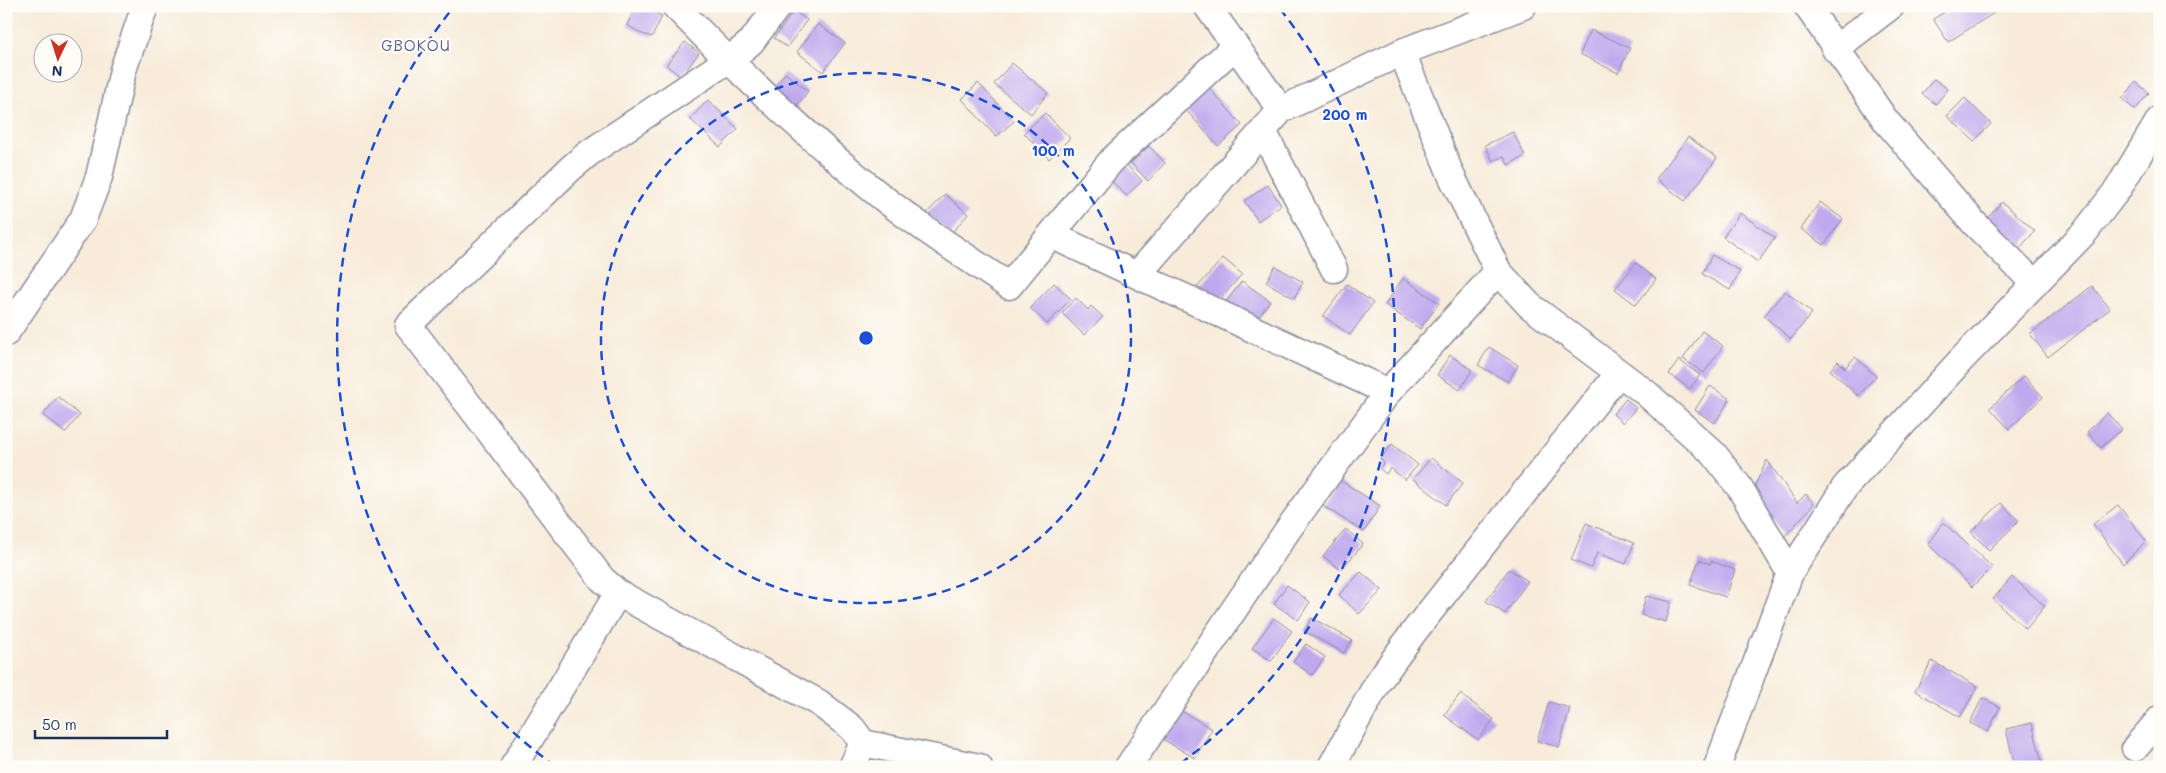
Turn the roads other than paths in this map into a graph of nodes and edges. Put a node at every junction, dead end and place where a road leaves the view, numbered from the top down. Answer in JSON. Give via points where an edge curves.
{"nodes":[{"id":1,"x":145,"y":6,"type":"edge"},
{"id":2,"x":675,"y":6,"type":"edge"},
{"id":3,"x":778,"y":6,"type":"edge"},
{"id":4,"x":1207,"y":6,"type":"edge"},
{"id":5,"x":1523,"y":6,"type":"edge"},
{"id":6,"x":1807,"y":6,"type":"edge"},
{"id":7,"x":1891,"y":6,"type":"edge"},
{"id":8,"x":1235,"y":46,"type":"junction"},
{"id":9,"x":1835,"y":49,"type":"junction"},
{"id":10,"x":1402,"y":52,"type":"junction"},
{"id":11,"x":727,"y":61,"type":"junction"},
{"id":12,"x":1281,"y":110,"type":"junction"},
{"id":13,"x":2160,"y":120,"type":"edge"},
{"id":14,"x":1263,"y":131,"type":"junction"},
{"id":15,"x":1051,"y":235,"type":"junction"},
{"id":16,"x":1334,"y":269,"type":"dead end"},
{"id":17,"x":1498,"y":271,"type":"junction"},
{"id":18,"x":1137,"y":275,"type":"junction"},
{"id":19,"x":2035,"y":284,"type":"junction"},
{"id":20,"x":6,"y":333,"type":"edge"},
{"id":21,"x":1619,"y":373,"type":"junction"},
{"id":22,"x":1388,"y":392,"type":"junction"},
{"id":23,"x":1790,"y":573,"type":"junction"},
{"id":24,"x":618,"y":593,"type":"junction"},
{"id":25,"x":2160,"y":719,"type":"edge"},
{"id":26,"x":863,"y":743,"type":"junction"},
{"id":27,"x":2135,"y":748,"type":"dead end"},
{"id":28,"x":513,"y":767,"type":"edge"},
{"id":29,"x":852,"y":767,"type":"edge"},
{"id":30,"x":979,"y":767,"type":"edge"},
{"id":31,"x":1128,"y":767,"type":"edge"},
{"id":32,"x":1330,"y":767,"type":"edge"},
{"id":33,"x":1717,"y":767,"type":"edge"}],
"edges":[{"from":1,"to":20,"type":"street","via":[[123,70],[99,178],[83,219]]},
{"from":2,"to":11,"type":"street"},
{"from":3,"to":11,"type":"street","via":[[751,42]]},
{"from":4,"to":8,"type":"street"},
{"from":5,"to":10,"type":"street"},
{"from":6,"to":9,"type":"street"},
{"from":7,"to":9,"type":"street"},
{"from":8,"to":12,"type":"street"},
{"from":8,"to":15,"type":"street","via":[[1112,160]]},
{"from":9,"to":19,"type":"street","via":[[1886,121],[1930,174]]},
{"from":10,"to":12,"type":"street"},
{"from":10,"to":17,"type":"street","via":[[1451,175]]},
{"from":11,"to":15,"type":"street","via":[[861,181],[1008,286]]},
{"from":11,"to":24,"type":"street","via":[[589,153],[408,325],[602,579]]},
{"from":12,"to":14,"type":"street"},
{"from":13,"to":19,"type":"street","via":[[2118,189],[2084,232]]},
{"from":14,"to":16,"type":"street"},
{"from":14,"to":18,"type":"street"},
{"from":15,"to":18,"type":"street"},
{"from":17,"to":21,"type":"street","via":[[1529,305]]},
{"from":17,"to":22,"type":"street"},
{"from":18,"to":22,"type":"street"},
{"from":19,"to":23,"type":"street","via":[[1845,487]]},
{"from":21,"to":23,"type":"street","via":[[1714,454],[1740,488]]},
{"from":21,"to":32,"type":"street","via":[[1413,633],[1378,682]]},
{"from":22,"to":31,"type":"street","via":[[1289,528]]},
{"from":23,"to":33,"type":"street"},
{"from":24,"to":26,"type":"street","via":[[819,703],[852,728]]},
{"from":24,"to":28,"type":"street"},
{"from":25,"to":27,"type":"street"},
{"from":26,"to":29,"type":"street"},
{"from":26,"to":30,"type":"street"}]}
